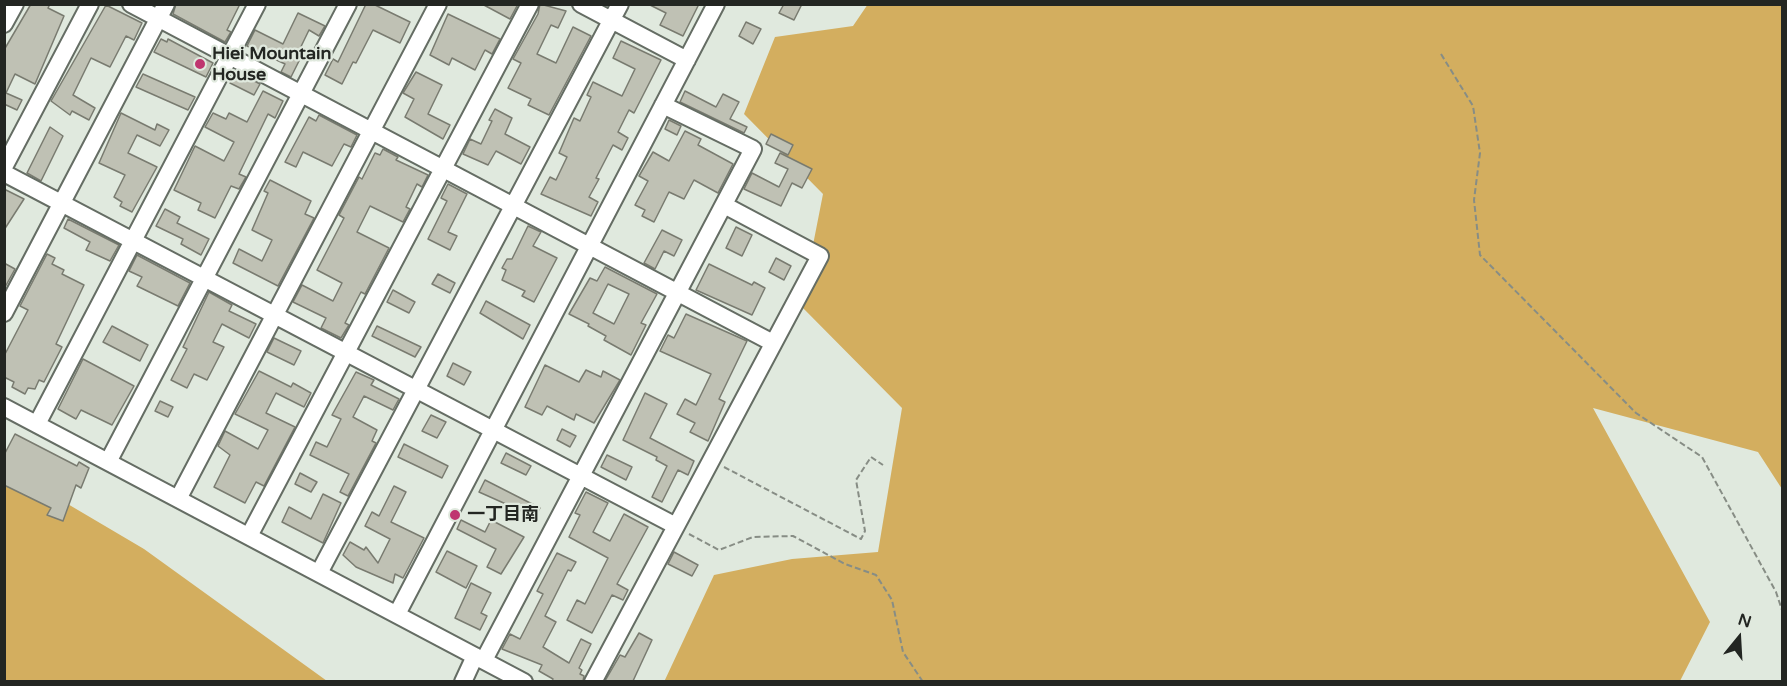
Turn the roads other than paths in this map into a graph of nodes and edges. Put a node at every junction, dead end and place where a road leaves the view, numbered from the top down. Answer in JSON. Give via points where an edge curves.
{"nodes":[{"id":1,"x":15,"y":4,"type":"edge"},
{"id":2,"x":90,"y":4,"type":"edge"},
{"id":3,"x":131,"y":4,"type":"edge"},
{"id":4,"x":257,"y":4,"type":"edge"},
{"id":5,"x":348,"y":4,"type":"edge"},
{"id":6,"x":438,"y":4,"type":"edge"},
{"id":7,"x":530,"y":4,"type":"edge"},
{"id":8,"x":581,"y":4,"type":"edge"},
{"id":9,"x":621,"y":4,"type":"edge"},
{"id":10,"x":716,"y":4,"type":"edge"},
{"id":11,"x":162,"y":12,"type":"edge"},
{"id":12,"x":612,"y":21,"type":"junction"},
{"id":13,"x":4,"y":24,"type":"edge"},
{"id":14,"x":230,"y":56,"type":"junction"},
{"id":15,"x":687,"y":60,"type":"junction"},
{"id":16,"x":301,"y":94,"type":"junction"},
{"id":17,"x":663,"y":105,"type":"junction"},
{"id":18,"x":372,"y":131,"type":"junction"},
{"id":19,"x":4,"y":167,"type":"edge"},
{"id":20,"x":444,"y":169,"type":"junction"},
{"id":21,"x":4,"y":173,"type":"edge"},
{"id":22,"x":62,"y":203,"type":"junction"},
{"id":23,"x":724,"y":205,"type":"junction"},
{"id":24,"x":514,"y":206,"type":"junction"},
{"id":25,"x":133,"y":241,"type":"junction"},
{"id":26,"x":590,"y":246,"type":"junction"},
{"id":27,"x":205,"y":278,"type":"junction"},
{"id":28,"x":678,"y":292,"type":"junction"},
{"id":29,"x":4,"y":313,"type":"edge"},
{"id":30,"x":274,"y":315,"type":"junction"},
{"id":31,"x":774,"y":343,"type":"junction"},
{"id":32,"x":346,"y":353,"type":"junction"},
{"id":33,"x":416,"y":390,"type":"junction"},
{"id":34,"x":4,"y":407,"type":"edge"},
{"id":35,"x":37,"y":424,"type":"junction"},
{"id":36,"x":493,"y":430,"type":"junction"},
{"id":37,"x":108,"y":462,"type":"junction"},
{"id":38,"x":581,"y":476,"type":"junction"},
{"id":39,"x":178,"y":499,"type":"junction"},
{"id":40,"x":676,"y":526,"type":"junction"},
{"id":41,"x":249,"y":536,"type":"junction"},
{"id":42,"x":319,"y":573,"type":"junction"},
{"id":43,"x":397,"y":614,"type":"junction"},
{"id":44,"x":480,"y":658,"type":"junction"},
{"id":45,"x":463,"y":681,"type":"edge"},
{"id":46,"x":524,"y":681,"type":"edge"},
{"id":47,"x":593,"y":681,"type":"edge"}],
"edges":[{"from":1,"to":13,"type":"street"},
{"from":2,"to":19,"type":"street"},
{"from":3,"to":11,"type":"street"},
{"from":4,"to":14,"type":"street"},
{"from":5,"to":16,"type":"street"},
{"from":6,"to":18,"type":"street"},
{"from":7,"to":20,"type":"street"},
{"from":8,"to":12,"type":"street"},
{"from":9,"to":12,"type":"street"},
{"from":10,"to":15,"type":"street"},
{"from":11,"to":14,"type":"street"},
{"from":11,"to":22,"type":"street"},
{"from":12,"to":15,"type":"street"},
{"from":12,"to":24,"type":"street"},
{"from":14,"to":16,"type":"street"},
{"from":14,"to":25,"type":"street"},
{"from":15,"to":17,"type":"street"},
{"from":16,"to":18,"type":"street"},
{"from":16,"to":27,"type":"street"},
{"from":17,"to":23,"type":"street","via":[[753,149]]},
{"from":17,"to":26,"type":"street"},
{"from":18,"to":20,"type":"street"},
{"from":18,"to":30,"type":"street"},
{"from":20,"to":24,"type":"street"},
{"from":20,"to":32,"type":"street"},
{"from":21,"to":22,"type":"street"},
{"from":22,"to":25,"type":"street"},
{"from":22,"to":29,"type":"street"},
{"from":23,"to":28,"type":"street"},
{"from":23,"to":31,"type":"street","via":[[820,256]]},
{"from":24,"to":26,"type":"street"},
{"from":24,"to":33,"type":"street"},
{"from":25,"to":27,"type":"street"},
{"from":25,"to":35,"type":"street"},
{"from":26,"to":28,"type":"street"},
{"from":26,"to":36,"type":"street"},
{"from":27,"to":30,"type":"street"},
{"from":27,"to":37,"type":"street"},
{"from":28,"to":31,"type":"street"},
{"from":28,"to":38,"type":"street"},
{"from":30,"to":32,"type":"street"},
{"from":30,"to":39,"type":"street"},
{"from":31,"to":40,"type":"street"},
{"from":32,"to":33,"type":"street"},
{"from":32,"to":41,"type":"street"},
{"from":33,"to":36,"type":"street"},
{"from":33,"to":42,"type":"street"},
{"from":34,"to":35,"type":"street"},
{"from":35,"to":37,"type":"street"},
{"from":36,"to":38,"type":"street"},
{"from":36,"to":43,"type":"street"},
{"from":37,"to":39,"type":"street"},
{"from":38,"to":40,"type":"street"},
{"from":38,"to":44,"type":"street"},
{"from":39,"to":41,"type":"street"},
{"from":40,"to":47,"type":"street"},
{"from":41,"to":42,"type":"street"},
{"from":42,"to":43,"type":"street"},
{"from":43,"to":44,"type":"street"},
{"from":44,"to":45,"type":"street"},
{"from":44,"to":46,"type":"street"}]}
